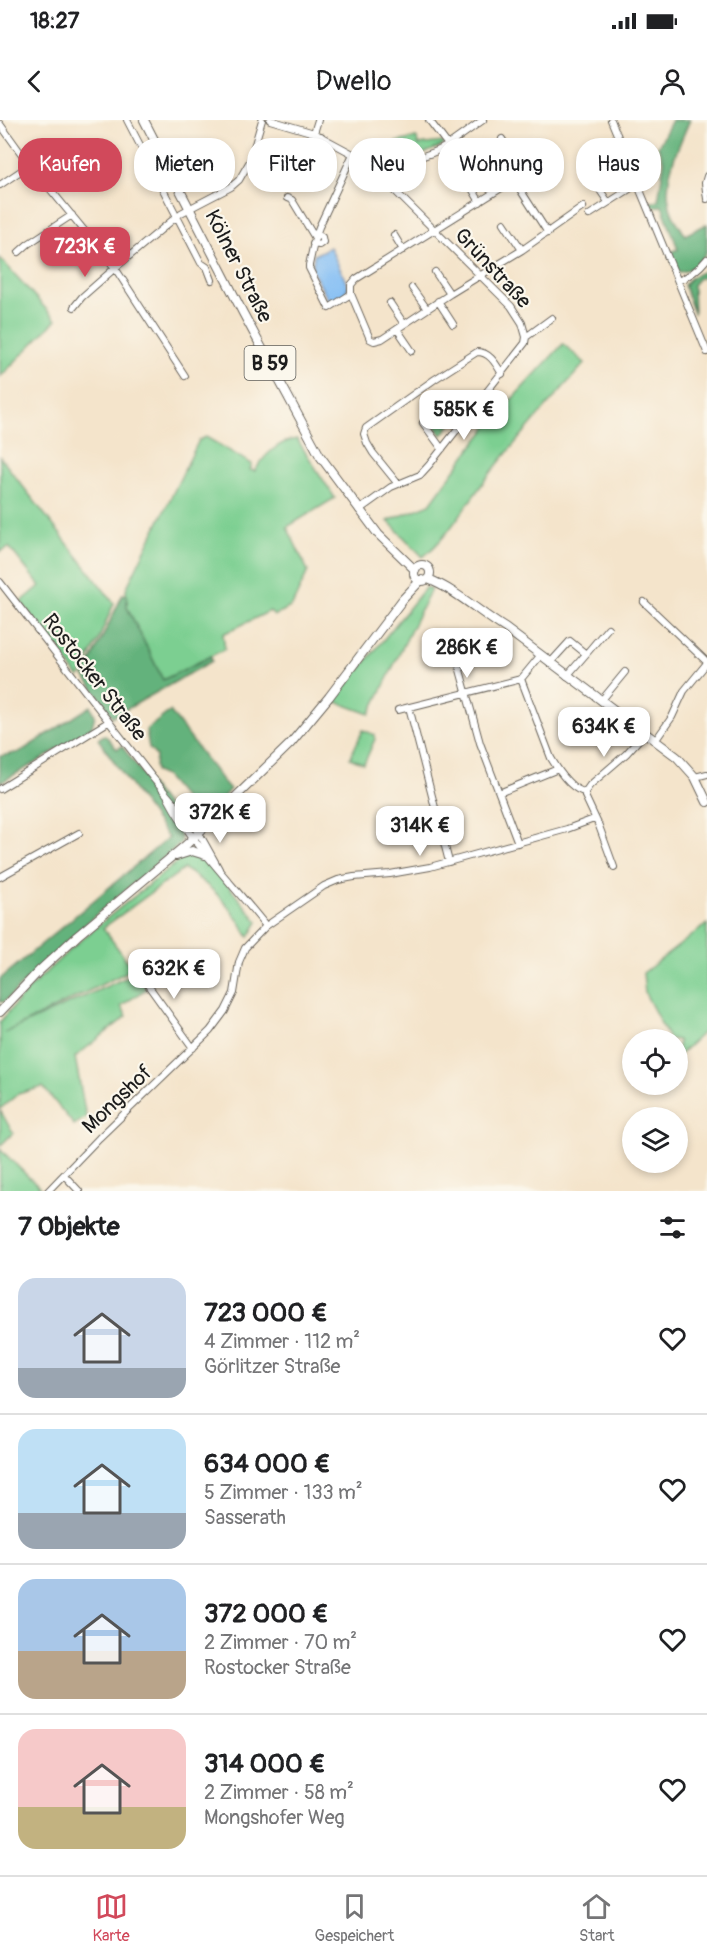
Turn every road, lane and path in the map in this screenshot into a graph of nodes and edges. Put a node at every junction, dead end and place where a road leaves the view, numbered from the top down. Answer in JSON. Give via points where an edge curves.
{"nodes":[{"id":1,"x":127,"y":120,"type":"edge"},
{"id":2,"x":144,"y":120,"type":"edge"},
{"id":3,"x":262,"y":120,"type":"edge"},
{"id":4,"x":270,"y":120,"type":"edge"},
{"id":5,"x":318,"y":120,"type":"edge"},
{"id":6,"x":429,"y":120,"type":"edge"},
{"id":7,"x":483,"y":120,"type":"edge"},
{"id":8,"x":610,"y":120,"type":"edge"},
{"id":9,"x":0,"y":124,"type":"edge"},
{"id":10,"x":314,"y":133,"type":"junction"},
{"id":11,"x":321,"y":136,"type":"joint"},
{"id":12,"x":443,"y":138,"type":"edge"},
{"id":13,"x":458,"y":138,"type":"edge"},
{"id":14,"x":617,"y":138,"type":"edge"},
{"id":15,"x":18,"y":150,"type":"edge"},
{"id":16,"x":349,"y":152,"type":"edge"},
{"id":17,"x":349,"y":163,"type":"edge"},
{"id":18,"x":18,"y":173,"type":"edge"},
{"id":19,"x":707,"y":176,"type":"edge"},
{"id":20,"x":0,"y":185,"type":"edge"},
{"id":21,"x":54,"y":192,"type":"edge"},
{"id":22,"x":396,"y":192,"type":"edge"},
{"id":23,"x":474,"y":192,"type":"edge"},
{"id":24,"x":495,"y":192,"type":"edge"},
{"id":25,"x":522,"y":192,"type":"edge"},
{"id":26,"x":601,"y":192,"type":"edge"},
{"id":27,"x":624,"y":192,"type":"edge"},
{"id":28,"x":639,"y":192,"type":"edge"},
{"id":29,"x":287,"y":198,"type":"dead end"},
{"id":30,"x":707,"y":199,"type":"edge"},
{"id":31,"x":480,"y":202,"type":"junction"},
{"id":32,"x":608,"y":202,"type":"junction"},
{"id":33,"x":583,"y":207,"type":"dead end"},
{"id":34,"x":189,"y":208,"type":"junction"},
{"id":35,"x":72,"y":214,"type":"junction"},
{"id":36,"x":589,"y":215,"type":"dead end"},
{"id":37,"x":177,"y":216,"type":"junction"},
{"id":38,"x":504,"y":223,"type":"dead end"},
{"id":39,"x":435,"y":231,"type":"junction"},
{"id":40,"x":548,"y":233,"type":"junction"},
{"id":41,"x":394,"y":235,"type":"dead end"},
{"id":42,"x":315,"y":239,"type":"junction"},
{"id":43,"x":403,"y":250,"type":"junction"},
{"id":44,"x":522,"y":250,"type":"junction"},
{"id":45,"x":20,"y":252,"type":"dead end"},
{"id":46,"x":707,"y":259,"type":"edge"},
{"id":47,"x":115,"y":268,"type":"junction"},
{"id":48,"x":435,"y":272,"type":"dead end"},
{"id":49,"x":481,"y":275,"type":"junction"},
{"id":50,"x":213,"y":280,"type":"dead end"},
{"id":51,"x":678,"y":281,"type":"junction"},
{"id":52,"x":412,"y":288,"type":"dead end"},
{"id":53,"x":351,"y":294,"type":"junction"},
{"id":54,"x":450,"y":294,"type":"junction"},
{"id":55,"x":438,"y":301,"type":"junction"},
{"id":56,"x":390,"y":303,"type":"dead end"},
{"id":57,"x":74,"y":307,"type":"dead end"},
{"id":58,"x":427,"y":309,"type":"junction"},
{"id":59,"x":552,"y":318,"type":"dead end"},
{"id":60,"x":404,"y":324,"type":"junction"},
{"id":61,"x":453,"y":324,"type":"dead end"},
{"id":62,"x":397,"y":329,"type":"junction"},
{"id":63,"x":526,"y":337,"type":"junction"},
{"id":64,"x":412,"y":351,"type":"dead end"},
{"id":65,"x":707,"y":352,"type":"edge"},
{"id":66,"x":502,"y":374,"type":"junction"},
{"id":67,"x":185,"y":376,"type":"dead end"},
{"id":68,"x":427,"y":420,"type":"dead end"},
{"id":69,"x":442,"y":449,"type":"junction"},
{"id":70,"x":398,"y":484,"type":"junction"},
{"id":71,"x":359,"y":510,"type":"junction"},
{"id":72,"x":417,"y":570,"type":"junction"},
{"id":73,"x":426,"y":577,"type":"junction"},
{"id":74,"x":0,"y":582,"type":"edge"},
{"id":75,"x":403,"y":599,"type":"junction"},
{"id":76,"x":644,"y":602,"type":"dead end"},
{"id":77,"x":608,"y":628,"type":"dead end"},
{"id":78,"x":444,"y":639,"type":"dead end"},
{"id":79,"x":586,"y":654,"type":"junction"},
{"id":80,"x":540,"y":656,"type":"junction"},
{"id":81,"x":550,"y":663,"type":"junction"},
{"id":82,"x":707,"y":663,"type":"edge"},
{"id":83,"x":625,"y":672,"type":"dead end"},
{"id":84,"x":567,"y":676,"type":"junction"},
{"id":85,"x":521,"y":679,"type":"junction"},
{"id":86,"x":465,"y":692,"type":"junction"},
{"id":87,"x":601,"y":701,"type":"junction"},
{"id":88,"x":409,"y":706,"type":"junction"},
{"id":89,"x":398,"y":710,"type":"dead end"},
{"id":90,"x":108,"y":722,"type":"junction"},
{"id":91,"x":644,"y":734,"type":"junction"},
{"id":92,"x":655,"y":741,"type":"junction"},
{"id":93,"x":558,"y":769,"type":"junction"},
{"id":94,"x":707,"y":774,"type":"edge"},
{"id":95,"x":695,"y":777,"type":"junction"},
{"id":96,"x":0,"y":789,"type":"edge"},
{"id":97,"x":243,"y":791,"type":"junction"},
{"id":98,"x":164,"y":792,"type":"junction"},
{"id":99,"x":585,"y":792,"type":"junction"},
{"id":100,"x":499,"y":793,"type":"junction"},
{"id":101,"x":707,"y":802,"type":"edge"},
{"id":102,"x":187,"y":817,"type":"junction"},
{"id":103,"x":594,"y":819,"type":"junction"},
{"id":104,"x":199,"y":832,"type":"junction"},
{"id":105,"x":79,"y":833,"type":"dead end"},
{"id":106,"x":192,"y":839,"type":"junction"},
{"id":107,"x":518,"y":843,"type":"junction"},
{"id":108,"x":205,"y":855,"type":"junction"},
{"id":109,"x":172,"y":857,"type":"junction"},
{"id":110,"x":449,"y":862,"type":"junction"},
{"id":111,"x":614,"y":867,"type":"dead end"},
{"id":112,"x":219,"y":868,"type":"junction"},
{"id":113,"x":0,"y":876,"type":"edge"},
{"id":114,"x":266,"y":926,"type":"junction"},
{"id":115,"x":135,"y":967,"type":"dead end"},
{"id":116,"x":0,"y":1012,"type":"edge"},
{"id":117,"x":193,"y":1048,"type":"junction"},
{"id":118,"x":64,"y":1175,"type":"junction"},
{"id":119,"x":48,"y":1191,"type":"edge"},
{"id":120,"x":79,"y":1191,"type":"edge"}],
"edges":[{"from":1,"to":37,"type":"street","name":"Kölner Straße"},
{"from":2,"to":34,"type":"main road","name":"Kölner Straße","number":"B 59"},
{"from":3,"to":34,"type":"street","via":[[250,161],[239,180]]},
{"from":4,"to":10,"type":"street","name":"Grünstraße"},
{"from":5,"to":10,"type":"street"},
{"from":6,"to":12,"type":"street"},
{"from":7,"to":13,"type":"street"},
{"from":8,"to":14,"type":"street"},
{"from":9,"to":15,"type":"street"},
{"from":10,"to":11,"type":"street","name":"Grünstraße"},
{"from":11,"to":16,"type":"street","name":"Grünstraße"},
{"from":17,"to":42,"type":"street"},
{"from":18,"to":20,"type":"street"},
{"from":19,"to":30,"type":"street"},
{"from":21,"to":35,"type":"street"},
{"from":22,"to":39,"type":"street","name":"Grünstraße"},
{"from":23,"to":31,"type":"street"},
{"from":24,"to":31,"type":"street"},
{"from":25,"to":40,"type":"street"},
{"from":26,"to":32,"type":"street"},
{"from":27,"to":32,"type":"street"},
{"from":28,"to":51,"type":"street"},
{"from":29,"to":42,"type":"street","via":[[292,200]]},
{"from":31,"to":39,"type":"street"},
{"from":32,"to":36,"type":"street"},
{"from":33,"to":40,"type":"street"},
{"from":34,"to":37,"type":"street"},
{"from":34,"to":71,"type":"main road","name":"Kölner Straße","number":"B 59","via":[[320,456]]},
{"from":35,"to":45,"type":"street"},
{"from":35,"to":47,"type":"street"},
{"from":37,"to":47,"type":"street"},
{"from":37,"to":50,"type":"street","name":"Kölner Straße"},
{"from":38,"to":44,"type":"street"},
{"from":39,"to":43,"type":"street"},
{"from":39,"to":49,"type":"street","name":"Grünstraße"},
{"from":40,"to":44,"type":"street"},
{"from":41,"to":43,"type":"street"},
{"from":42,"to":53,"type":"street","via":[[309,268],[329,308]]},
{"from":43,"to":53,"type":"street","via":[[356,279]]},
{"from":44,"to":49,"type":"street"},
{"from":46,"to":51,"type":"street"},
{"from":47,"to":57,"type":"street"},
{"from":47,"to":67,"type":"street"},
{"from":48,"to":54,"type":"street"},
{"from":49,"to":54,"type":"street"},
{"from":49,"to":63,"type":"street","name":"Grünstraße","via":[[518,315]]},
{"from":51,"to":65,"type":"street"},
{"from":52,"to":58,"type":"street"},
{"from":53,"to":62,"type":"street","via":[[370,339],[378,340]]},
{"from":54,"to":55,"type":"street"},
{"from":55,"to":58,"type":"street"},
{"from":55,"to":61,"type":"street"},
{"from":56,"to":60,"type":"street"},
{"from":58,"to":60,"type":"street"},
{"from":59,"to":63,"type":"street"},
{"from":60,"to":62,"type":"street"},
{"from":62,"to":64,"type":"street"},
{"from":63,"to":66,"type":"street","name":"Grünstraße"},
{"from":66,"to":69,"type":"street","name":"Grünstraße"},
{"from":66,"to":70,"type":"street","via":[[489,356],[477,352],[366,428],[367,443]]},
{"from":68,"to":69,"type":"street","via":[[423,423]]},
{"from":69,"to":70,"type":"street","name":"Grünstraße","via":[[420,475]]},
{"from":70,"to":71,"type":"street","name":"Grünstraße"},
{"from":71,"to":72,"type":"main road","name":"Kölner Straße","number":"B 59","via":[[387,544]]},
{"from":72,"to":73,"type":"main road","name":"Kölner Straße","number":"B 59","via":[[417,578]]},
{"from":72,"to":73,"type":"main road","name":"Kölner Straße","number":"B 59","via":[[426,566]]},
{"from":72,"to":75,"type":"main road"},
{"from":73,"to":75,"type":"main road"},
{"from":73,"to":80,"type":"main road","name":"Kölner Straße","number":"B 59","via":[[505,628]]},
{"from":74,"to":90,"type":"street","name":"Rostocker Straße"},
{"from":75,"to":97,"type":"main road","via":[[290,744]]},
{"from":76,"to":82,"type":"street"},
{"from":77,"to":79,"type":"street"},
{"from":78,"to":86,"type":"street","via":[[451,637]]},
{"from":79,"to":81,"type":"street","via":[[570,641]]},
{"from":79,"to":84,"type":"street"},
{"from":80,"to":81,"type":"main road","name":"Kölner Straße","number":"B 59"},
{"from":80,"to":85,"type":"street"},
{"from":81,"to":84,"type":"main road","name":"Kölner Straße","number":"B 59"},
{"from":82,"to":92,"type":"street","via":[[684,691]]},
{"from":83,"to":87,"type":"street"},
{"from":84,"to":87,"type":"main road","name":"Kölner Straße","number":"B 59"},
{"from":85,"to":86,"type":"street"},
{"from":85,"to":93,"type":"street"},
{"from":86,"to":88,"type":"street"},
{"from":86,"to":100,"type":"street"},
{"from":87,"to":91,"type":"main road","name":"Kölner Straße","number":"B 59"},
{"from":88,"to":89,"type":"street"},
{"from":88,"to":110,"type":"street"},
{"from":90,"to":96,"type":"street"},
{"from":90,"to":98,"type":"street","name":"Rostocker Straße"},
{"from":91,"to":92,"type":"main road","name":"Kölner Straße","number":"B 59"},
{"from":91,"to":99,"type":"street"},
{"from":92,"to":95,"type":"main road","name":"Kölner Straße","number":"B 59"},
{"from":93,"to":99,"type":"street","via":[[579,791]]},
{"from":93,"to":100,"type":"street"},
{"from":94,"to":95,"type":"street"},
{"from":95,"to":101,"type":"main road","name":"Kölner Straße","number":"B 59"},
{"from":97,"to":102,"type":"main road","via":[[205,819]]},
{"from":97,"to":104,"type":"main road"},
{"from":98,"to":102,"type":"street","name":"Rostocker Straße"},
{"from":98,"to":106,"type":"street","name":"Rostocker Straße"},
{"from":99,"to":103,"type":"street"},
{"from":100,"to":107,"type":"street"},
{"from":102,"to":104,"type":"street","name":"Rostocker Straße"},
{"from":103,"to":107,"type":"street","name":"Mongshof"},
{"from":103,"to":111,"type":"street"},
{"from":104,"to":106,"type":"main road"},
{"from":104,"to":112,"type":"street","name":"Rostocker Straße"},
{"from":105,"to":113,"type":"street"},
{"from":106,"to":108,"type":"street","name":"Rostocker Straße"},
{"from":106,"to":109,"type":"main road"},
{"from":107,"to":110,"type":"street","name":"Mongshof"},
{"from":108,"to":109,"type":"main road","via":[[192,851]]},
{"from":108,"to":112,"type":"street","name":"Rostocker Straße"},
{"from":109,"to":116,"type":"main road","via":[[77,936]]},
{"from":110,"to":114,"type":"street","name":"Mongshof","via":[[414,871],[338,880]]},
{"from":112,"to":114,"type":"street"},
{"from":114,"to":117,"type":"street","name":"Mongshof","via":[[245,948],[234,993],[225,1011]]},
{"from":115,"to":117,"type":"street"},
{"from":117,"to":118,"type":"street","name":"Mongshof"},
{"from":118,"to":119,"type":"street","name":"Mongshof"},
{"from":118,"to":120,"type":"street"}]}
